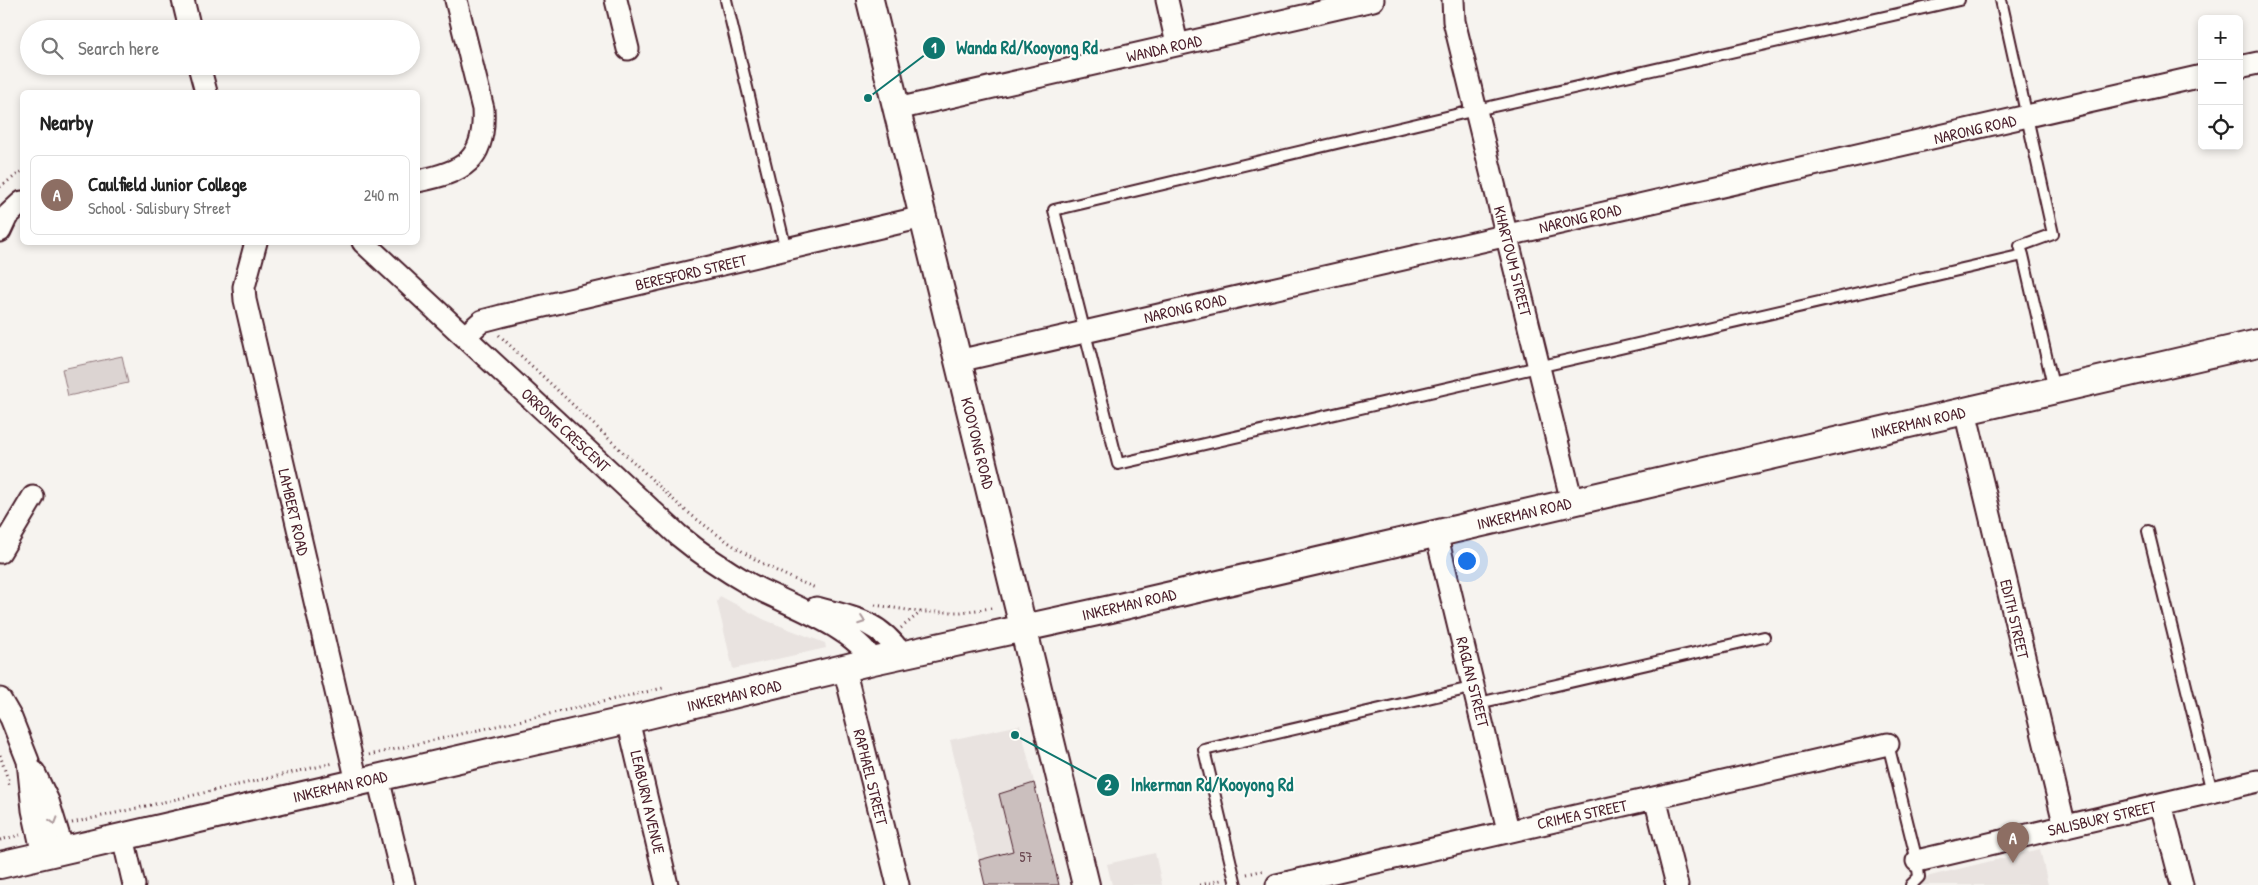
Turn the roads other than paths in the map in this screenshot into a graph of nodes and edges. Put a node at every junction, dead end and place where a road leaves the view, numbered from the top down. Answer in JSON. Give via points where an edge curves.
{"nodes":[{"id":1,"x":183,"y":0,"type":"edge"},
{"id":2,"x":456,"y":0,"type":"edge"},
{"id":3,"x":616,"y":0,"type":"edge"},
{"id":4,"x":726,"y":0,"type":"edge"},
{"id":5,"x":870,"y":0,"type":"edge"},
{"id":6,"x":1167,"y":0,"type":"edge"},
{"id":7,"x":1373,"y":0,"type":"edge"},
{"id":8,"x":1444,"y":0,"type":"edge"},
{"id":9,"x":1453,"y":0,"type":"edge"},
{"id":10,"x":1959,"y":0,"type":"edge"},
{"id":11,"x":2001,"y":0,"type":"edge"},
{"id":12,"x":188,"y":20,"type":"edge"},
{"id":13,"x":1454,"y":21,"type":"junction"},
{"id":14,"x":1178,"y":44,"type":"junction"},
{"id":15,"x":628,"y":49,"type":"dead end"},
{"id":16,"x":2258,"y":63,"type":"edge"},
{"id":17,"x":2243,"y":66,"type":"edge"},
{"id":18,"x":201,"y":75,"type":"edge"},
{"id":19,"x":2198,"y":77,"type":"edge"},
{"id":20,"x":205,"y":90,"type":"edge"},
{"id":21,"x":897,"y":109,"type":"junction"},
{"id":22,"x":1476,"y":110,"type":"junction"},
{"id":23,"x":2026,"y":117,"type":"junction"},
{"id":24,"x":420,"y":180,"type":"edge"},
{"id":25,"x":20,"y":197,"type":"edge"},
{"id":26,"x":20,"y":204,"type":"edge"},
{"id":27,"x":0,"y":206,"type":"edge"},
{"id":28,"x":923,"y":217,"type":"junction"},
{"id":29,"x":0,"y":224,"type":"edge"},
{"id":30,"x":0,"y":231,"type":"edge"},
{"id":31,"x":1506,"y":235,"type":"junction"},
{"id":32,"x":255,"y":245,"type":"edge"},
{"id":33,"x":366,"y":245,"type":"edge"},
{"id":34,"x":786,"y":250,"type":"junction"},
{"id":35,"x":2023,"y":254,"type":"junction"},
{"id":36,"x":1085,"y":331,"type":"junction"},
{"id":37,"x":464,"y":336,"type":"junction"},
{"id":38,"x":2258,"y":343,"type":"edge"},
{"id":39,"x":958,"y":361,"type":"junction"},
{"id":40,"x":1540,"y":367,"type":"junction"},
{"id":41,"x":2054,"y":390,"type":"junction"},
{"id":42,"x":1965,"y":411,"type":"junction"},
{"id":43,"x":34,"y":498,"type":"dead end"},
{"id":44,"x":1572,"y":502,"type":"junction"},
{"id":45,"x":2148,"y":531,"type":"dead end"},
{"id":46,"x":1436,"y":533,"type":"junction"},
{"id":47,"x":0,"y":552,"type":"edge"},
{"id":48,"x":781,"y":600,"type":"junction"},
{"id":49,"x":1023,"y":628,"type":"junction"},
{"id":50,"x":1764,"y":637,"type":"dead end"},
{"id":51,"x":902,"y":655,"type":"junction"},
{"id":52,"x":872,"y":661,"type":"junction"},
{"id":53,"x":844,"y":668,"type":"junction"},
{"id":54,"x":1477,"y":695,"type":"junction"},
{"id":55,"x":0,"y":699,"type":"edge"},
{"id":56,"x":628,"y":720,"type":"junction"},
{"id":57,"x":1888,"y":744,"type":"joint"},
{"id":58,"x":362,"y":773,"type":"junction"},
{"id":59,"x":2258,"y":781,"type":"edge"},
{"id":60,"x":2212,"y":792,"type":"junction"},
{"id":61,"x":1656,"y":798,"type":"junction"},
{"id":62,"x":2161,"y":804,"type":"junction"},
{"id":63,"x":2065,"y":826,"type":"junction"},
{"id":64,"x":1508,"y":830,"type":"junction"},
{"id":65,"x":123,"y":837,"type":"junction"},
{"id":66,"x":50,"y":841,"type":"junction"},
{"id":67,"x":1918,"y":861,"type":"junction"},
{"id":68,"x":0,"y":865,"type":"edge"},
{"id":69,"x":134,"y":885,"type":"edge"},
{"id":70,"x":404,"y":885,"type":"edge"},
{"id":71,"x":667,"y":885,"type":"edge"},
{"id":72,"x":898,"y":885,"type":"edge"},
{"id":73,"x":1086,"y":885,"type":"edge"},
{"id":74,"x":1236,"y":885,"type":"edge"},
{"id":75,"x":1277,"y":885,"type":"edge"},
{"id":76,"x":1677,"y":885,"type":"edge"},
{"id":77,"x":1912,"y":885,"type":"edge"},
{"id":78,"x":2182,"y":885,"type":"edge"}],
"edges":[{"from":1,"to":12,"type":"street"},
{"from":2,"to":24,"type":"street","via":[[484,124],[477,151],[459,170]]},
{"from":3,"to":15,"type":"street"},
{"from":4,"to":34,"type":"lane"},
{"from":5,"to":21,"type":"street","name":"KOOYONG ROAD"},
{"from":6,"to":14,"type":"street"},
{"from":7,"to":14,"type":"street","name":"WANDA ROAD"},
{"from":8,"to":13,"type":"street","name":"KHARTOUM STREET"},
{"from":9,"to":13,"type":"street","name":"KHARTOUM STREET"},
{"from":10,"to":22,"type":"lane"},
{"from":11,"to":23,"type":"lane"},
{"from":13,"to":22,"type":"street","name":"KHARTOUM STREET"},
{"from":14,"to":21,"type":"street","name":"WANDA ROAD"},
{"from":16,"to":17,"type":"street"},
{"from":18,"to":20,"type":"street"},
{"from":19,"to":23,"type":"street","name":"NARONG ROAD"},
{"from":21,"to":28,"type":"street","name":"KOOYONG ROAD"},
{"from":22,"to":31,"type":"street","name":"KHARTOUM STREET"},
{"from":22,"to":36,"type":"lane","via":[[1054,210]]},
{"from":23,"to":31,"type":"street","name":"NARONG ROAD"},
{"from":23,"to":35,"type":"lane","via":[[2052,234],[2020,246]]},
{"from":25,"to":27,"type":"street"},
{"from":26,"to":30,"type":"street"},
{"from":28,"to":34,"type":"street","name":"BERESFORD STREET"},
{"from":28,"to":39,"type":"street","name":"KOOYONG ROAD"},
{"from":29,"to":30,"type":"street"},
{"from":31,"to":36,"type":"street","name":"NARONG ROAD"},
{"from":31,"to":40,"type":"street","name":"KHARTOUM STREET"},
{"from":32,"to":58,"type":"street","name":"LAMBERT ROAD","via":[[244,287],[245,300]]},
{"from":33,"to":37,"type":"street","name":"ORRONG CRESCENT"},
{"from":34,"to":37,"type":"street","name":"BERESFORD STREET","via":[[482,322]]},
{"from":35,"to":40,"type":"lane"},
{"from":35,"to":41,"type":"lane"},
{"from":36,"to":39,"type":"street","name":"NARONG ROAD"},
{"from":36,"to":40,"type":"lane","via":[[1118,464]]},
{"from":37,"to":48,"type":"street","name":"ORRONG CRESCENT","via":[[678,535],[724,569]]},
{"from":38,"to":41,"type":"street","name":"INKERMAN ROAD"},
{"from":39,"to":49,"type":"street","name":"KOOYONG ROAD"},
{"from":40,"to":44,"type":"street","name":"KHARTOUM STREET"},
{"from":41,"to":42,"type":"street","name":"INKERMAN ROAD"},
{"from":42,"to":44,"type":"street","name":"INKERMAN ROAD"},
{"from":42,"to":63,"type":"street","name":"EDITH STREET"},
{"from":43,"to":47,"type":"street"},
{"from":44,"to":46,"type":"street","name":"INKERMAN ROAD"},
{"from":45,"to":60,"type":"lane"},
{"from":46,"to":49,"type":"street","name":"INKERMAN ROAD"},
{"from":46,"to":54,"type":"street","name":"RAGLAN STREET"},
{"from":48,"to":51,"type":"street","name":"ORRONG CRESCENT","one_way":true,"via":[[863,620],[886,634]]},
{"from":48,"to":52,"type":"street","name":"ORRONG CRESCENT","via":[[854,639]]},
{"from":49,"to":51,"type":"street","name":"INKERMAN ROAD"},
{"from":49,"to":73,"type":"street","name":"KOOYONG ROAD"},
{"from":50,"to":54,"type":"lane"},
{"from":51,"to":52,"type":"street","name":"INKERMAN ROAD"},
{"from":52,"to":53,"type":"street","name":"INKERMAN ROAD"},
{"from":53,"to":56,"type":"street","name":"INKERMAN ROAD"},
{"from":53,"to":72,"type":"street","name":"RAPHAEL STREET"},
{"from":54,"to":64,"type":"street","name":"RAGLAN STREET"},
{"from":54,"to":74,"type":"lane","via":[[1204,750]]},
{"from":55,"to":66,"type":"street","via":[[48,801]]},
{"from":56,"to":58,"type":"street","name":"INKERMAN ROAD"},
{"from":56,"to":71,"type":"street","name":"LEABURN AVENUE"},
{"from":57,"to":61,"type":"street","name":"CRIMEA STREET"},
{"from":57,"to":67,"type":"lane"},
{"from":58,"to":65,"type":"street","name":"INKERMAN ROAD"},
{"from":58,"to":70,"type":"street","name":"LAMBERT ROAD"},
{"from":59,"to":60,"type":"street","name":"SALISBURY STREET"},
{"from":60,"to":62,"type":"street","name":"SALISBURY STREET"},
{"from":61,"to":64,"type":"street","name":"CRIMEA STREET"},
{"from":61,"to":76,"type":"street"},
{"from":62,"to":63,"type":"street","name":"SALISBURY STREET"},
{"from":62,"to":78,"type":"street"},
{"from":63,"to":67,"type":"street","name":"SALISBURY STREET"},
{"from":64,"to":75,"type":"street","name":"CRIMEA STREET"},
{"from":65,"to":66,"type":"street","name":"INKERMAN ROAD"},
{"from":65,"to":69,"type":"street"},
{"from":66,"to":68,"type":"street","name":"INKERMAN ROAD"},
{"from":67,"to":77,"type":"lane","via":[[1919,877]]}]}
